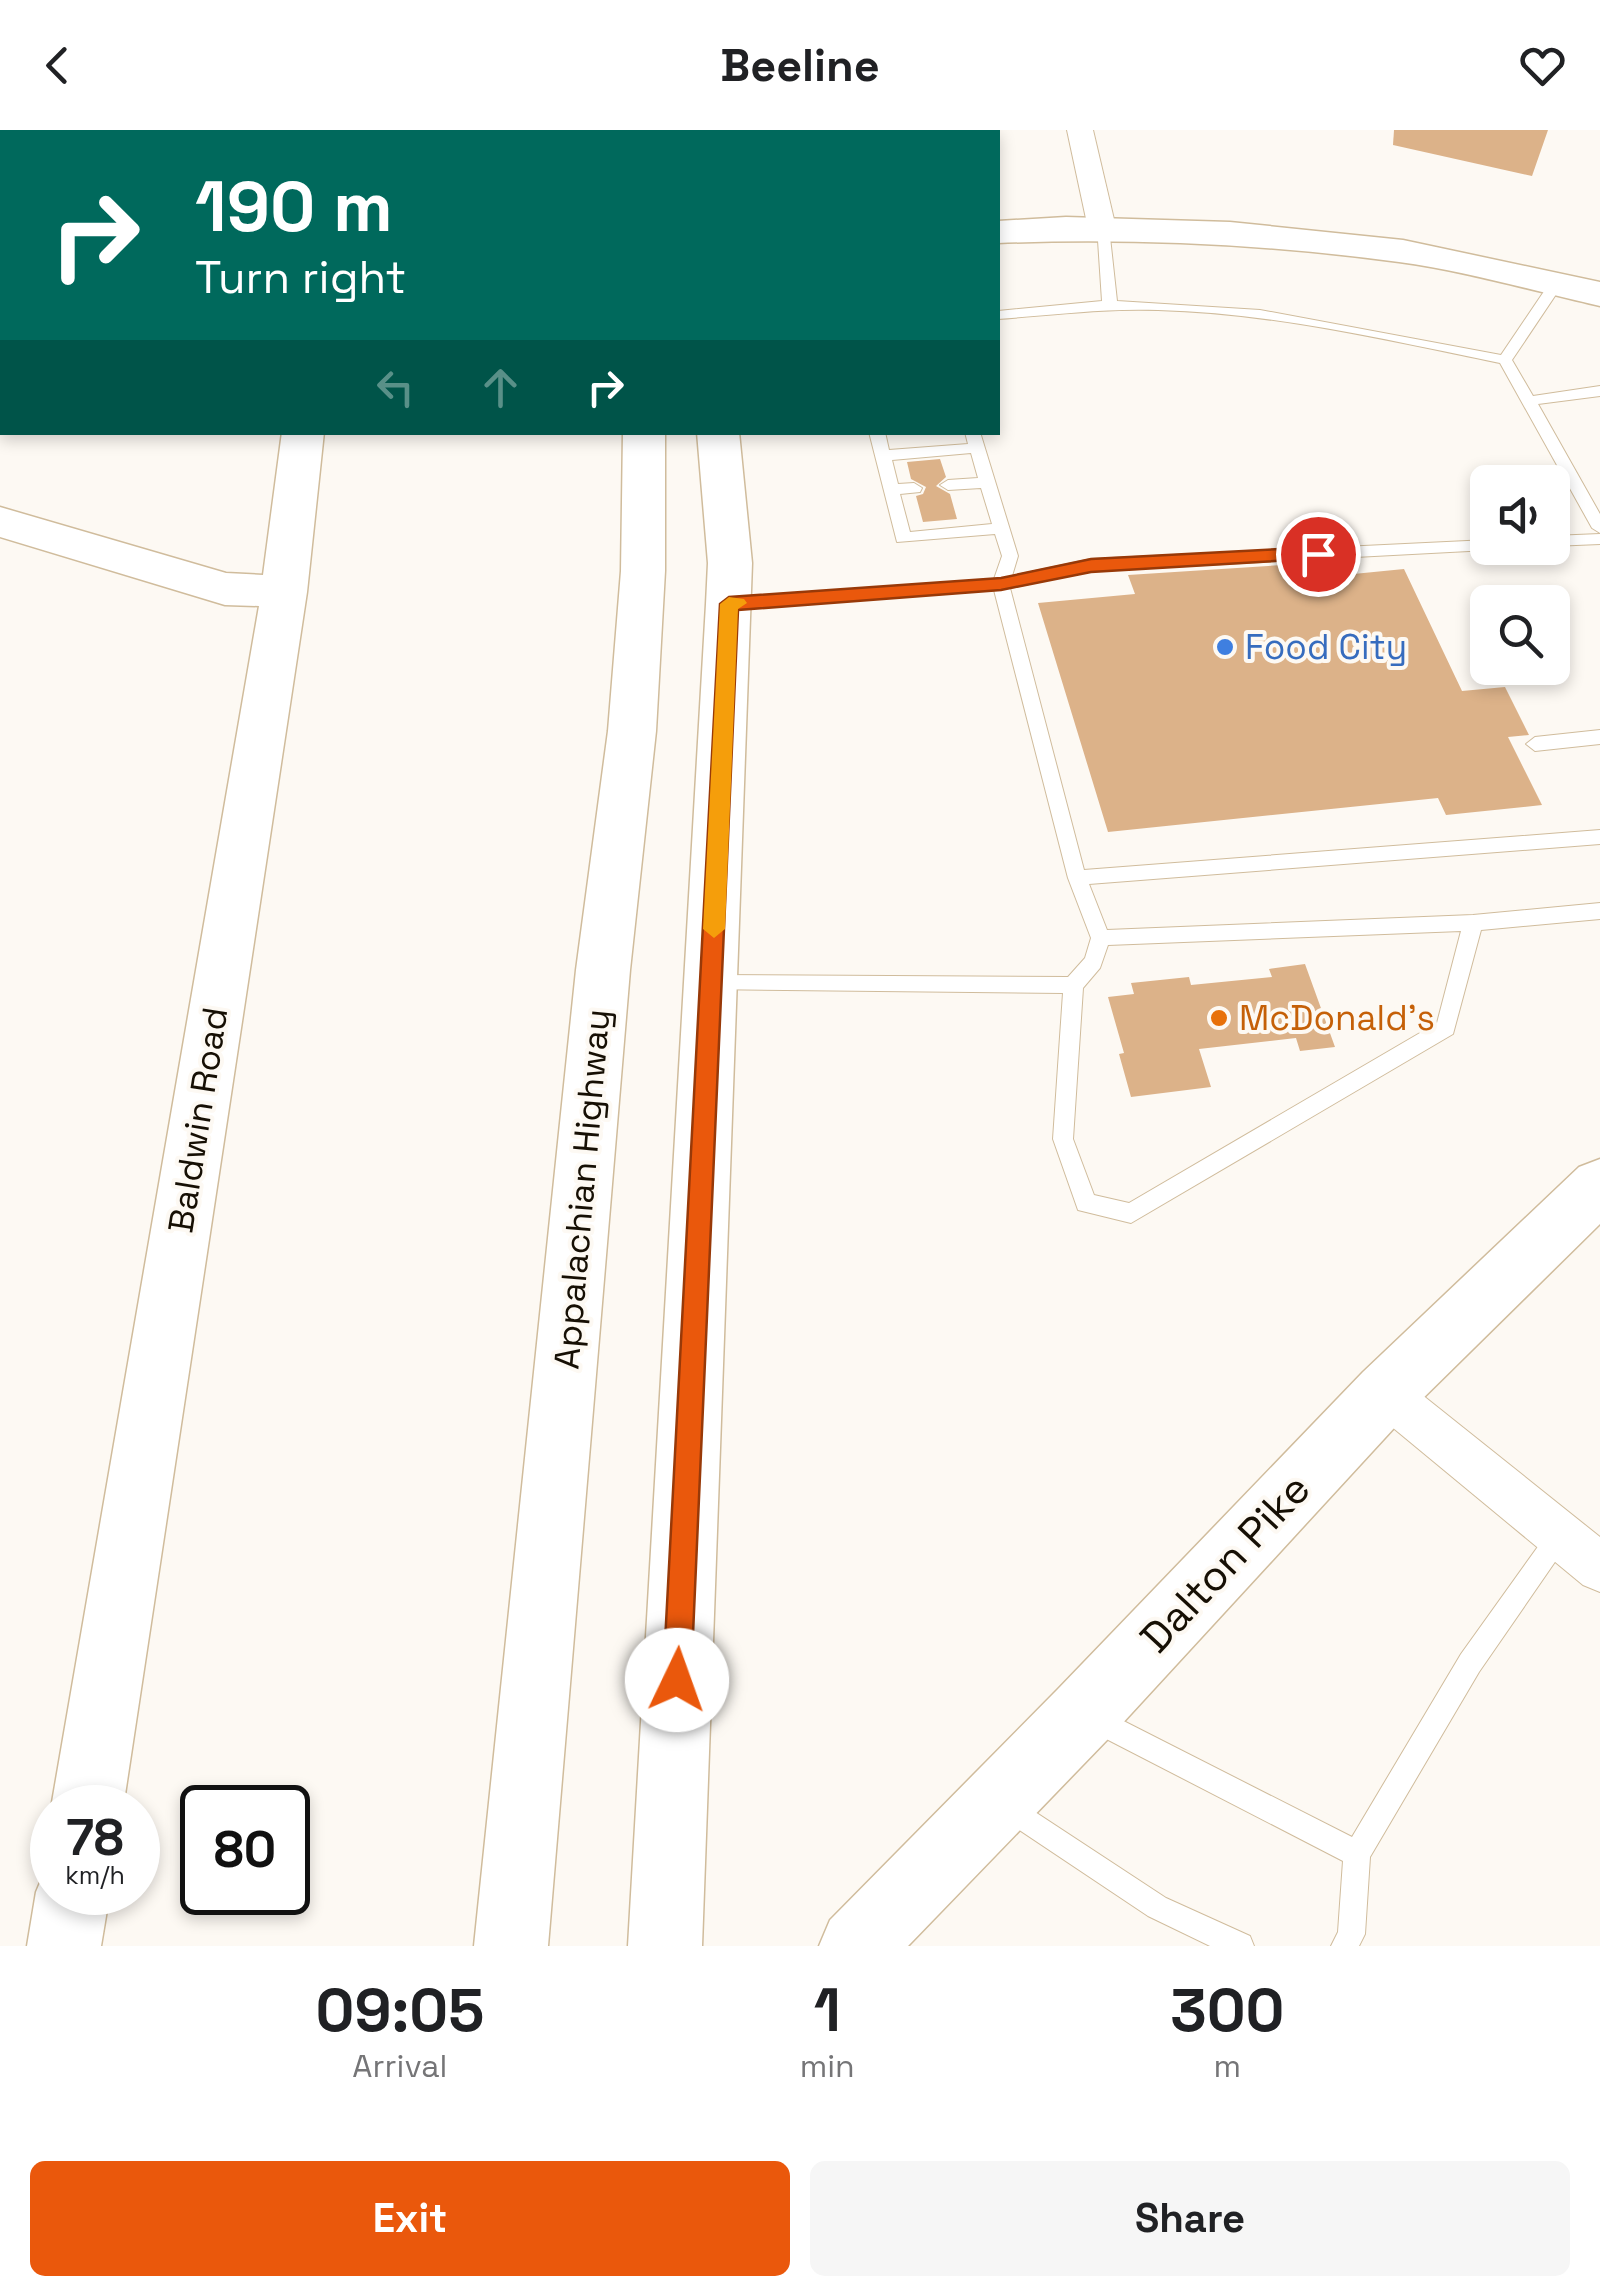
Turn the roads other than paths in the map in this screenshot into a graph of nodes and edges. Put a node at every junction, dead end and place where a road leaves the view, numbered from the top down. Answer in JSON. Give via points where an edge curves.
{"nodes":[{"id":1,"x":1080,"y":130,"type":"edge"},
{"id":2,"x":1102,"y":228,"type":"junction"},
{"id":3,"x":1000,"y":232,"type":"edge"},
{"id":4,"x":1556,"y":284,"type":"junction"},
{"id":5,"x":1600,"y":294,"type":"edge"},
{"id":6,"x":1110,"y":304,"type":"junction"},
{"id":7,"x":1000,"y":315,"type":"edge"},
{"id":8,"x":1504,"y":360,"type":"junction"},
{"id":9,"x":1600,"y":390,"type":"edge"},
{"id":10,"x":1528,"y":401,"type":"junction"},
{"id":11,"x":303,"y":435,"type":"edge"},
{"id":12,"x":644,"y":435,"type":"edge"},
{"id":13,"x":693,"y":435,"type":"edge"},
{"id":14,"x":718,"y":435,"type":"edge"},
{"id":15,"x":877,"y":435,"type":"edge"},
{"id":16,"x":974,"y":440,"type":"edge"},
{"id":17,"x":882,"y":456,"type":"junction"},
{"id":18,"x":988,"y":482,"type":"junction"},
{"id":19,"x":948,"y":485,"type":"dead end"},
{"id":20,"x":914,"y":488,"type":"dead end"},
{"id":21,"x":891,"y":490,"type":"junction"},
{"id":22,"x":0,"y":522,"type":"edge"},
{"id":23,"x":1001,"y":528,"type":"junction"},
{"id":24,"x":1600,"y":528,"type":"edge"},
{"id":25,"x":1600,"y":539,"type":"edge"},
{"id":26,"x":1570,"y":541,"type":"edge"},
{"id":27,"x":1470,"y":546,"type":"edge"},
{"id":28,"x":729,"y":583,"type":"junction"},
{"id":29,"x":1001,"y":584,"type":"junction"},
{"id":30,"x":284,"y":592,"type":"junction"},
{"id":31,"x":1600,"y":737,"type":"edge"},
{"id":32,"x":1535,"y":744,"type":"dead end"},
{"id":33,"x":1600,"y":837,"type":"edge"},
{"id":34,"x":1077,"y":878,"type":"junction"},
{"id":35,"x":1600,"y":911,"type":"edge"},
{"id":36,"x":1473,"y":923,"type":"junction"},
{"id":37,"x":1100,"y":938,"type":"junction"},
{"id":38,"x":712,"y":983,"type":"junction"},
{"id":39,"x":1073,"y":985,"type":"junction"},
{"id":40,"x":1600,"y":1185,"type":"edge"},
{"id":41,"x":1385,"y":1392,"type":"junction"},
{"id":42,"x":1560,"y":1535,"type":"junction"},
{"id":43,"x":1600,"y":1568,"type":"edge"},
{"id":44,"x":1083,"y":1714,"type":"junction"},
{"id":45,"x":91,"y":1785,"type":"edge"},
{"id":46,"x":996,"y":1800,"type":"junction"},
{"id":47,"x":1357,"y":1854,"type":"junction"},
{"id":48,"x":69,"y":1915,"type":"edge"},
{"id":49,"x":64,"y":1946,"type":"edge"},
{"id":50,"x":511,"y":1946,"type":"edge"},
{"id":51,"x":665,"y":1946,"type":"edge"},
{"id":52,"x":856,"y":1946,"type":"edge"},
{"id":53,"x":1240,"y":1946,"type":"edge"},
{"id":54,"x":1346,"y":1946,"type":"edge"}],
"edges":[{"from":1,"to":2,"type":"street"},
{"from":2,"to":3,"type":"main road"},
{"from":2,"to":4,"type":"main road","via":[[1403,251]]},
{"from":2,"to":6,"type":"lane"},
{"from":4,"to":5,"type":"main road"},
{"from":4,"to":8,"type":"lane"},
{"from":6,"to":7,"type":"lane"},
{"from":6,"to":8,"type":"lane","via":[[1333,325]]},
{"from":8,"to":10,"type":"lane"},
{"from":9,"to":10,"type":"lane"},
{"from":10,"to":24,"type":"lane"},
{"from":11,"to":30,"type":"main road","name":"Baldwin Road"},
{"from":12,"to":50,"type":"main road","name":"Appalachian Highway","via":[[632,731],[603,970]]},
{"from":13,"to":28,"type":"main road"},
{"from":14,"to":28,"type":"main road"},
{"from":15,"to":17,"type":"lane"},
{"from":16,"to":17,"type":"lane"},
{"from":16,"to":18,"type":"lane"},
{"from":17,"to":21,"type":"lane"},
{"from":18,"to":19,"type":"lane"},
{"from":18,"to":23,"type":"lane"},
{"from":20,"to":21,"type":"lane"},
{"from":21,"to":23,"type":"lane","via":[[903,538]]},
{"from":22,"to":30,"type":"main road","via":[[225,590]]},
{"from":23,"to":29,"type":"lane","via":[[1010,556]]},
{"from":25,"to":26,"type":"lane"},
{"from":27,"to":29,"type":"lane","via":[[1091,566]]},
{"from":28,"to":29,"type":"lane"},
{"from":28,"to":38,"type":"main road"},
{"from":29,"to":34,"type":"lane"},
{"from":30,"to":45,"type":"main road","name":"Baldwin Road"},
{"from":31,"to":32,"type":"lane"},
{"from":33,"to":34,"type":"lane"},
{"from":34,"to":37,"type":"lane"},
{"from":35,"to":36,"type":"lane"},
{"from":36,"to":37,"type":"lane"},
{"from":36,"to":39,"type":"lane","via":[[1446,1028],[1132,1213],[1086,1204],[1063,1139]]},
{"from":37,"to":39,"type":"lane","via":[[1092,962]]},
{"from":38,"to":39,"type":"lane"},
{"from":38,"to":51,"type":"main road"},
{"from":40,"to":41,"type":"main road","name":"Dalton Pike"},
{"from":41,"to":42,"type":"street"},
{"from":41,"to":44,"type":"main road","name":"Dalton Pike"},
{"from":42,"to":43,"type":"street"},
{"from":42,"to":47,"type":"lane","via":[[1470,1663]]},
{"from":44,"to":46,"type":"main road","name":"Dalton Pike"},
{"from":44,"to":47,"type":"lane"},
{"from":46,"to":52,"type":"main road","name":"Dalton Pike"},
{"from":46,"to":53,"type":"lane","via":[[1157,1907]]},
{"from":47,"to":54,"type":"lane"},
{"from":48,"to":49,"type":"main road"}]}
